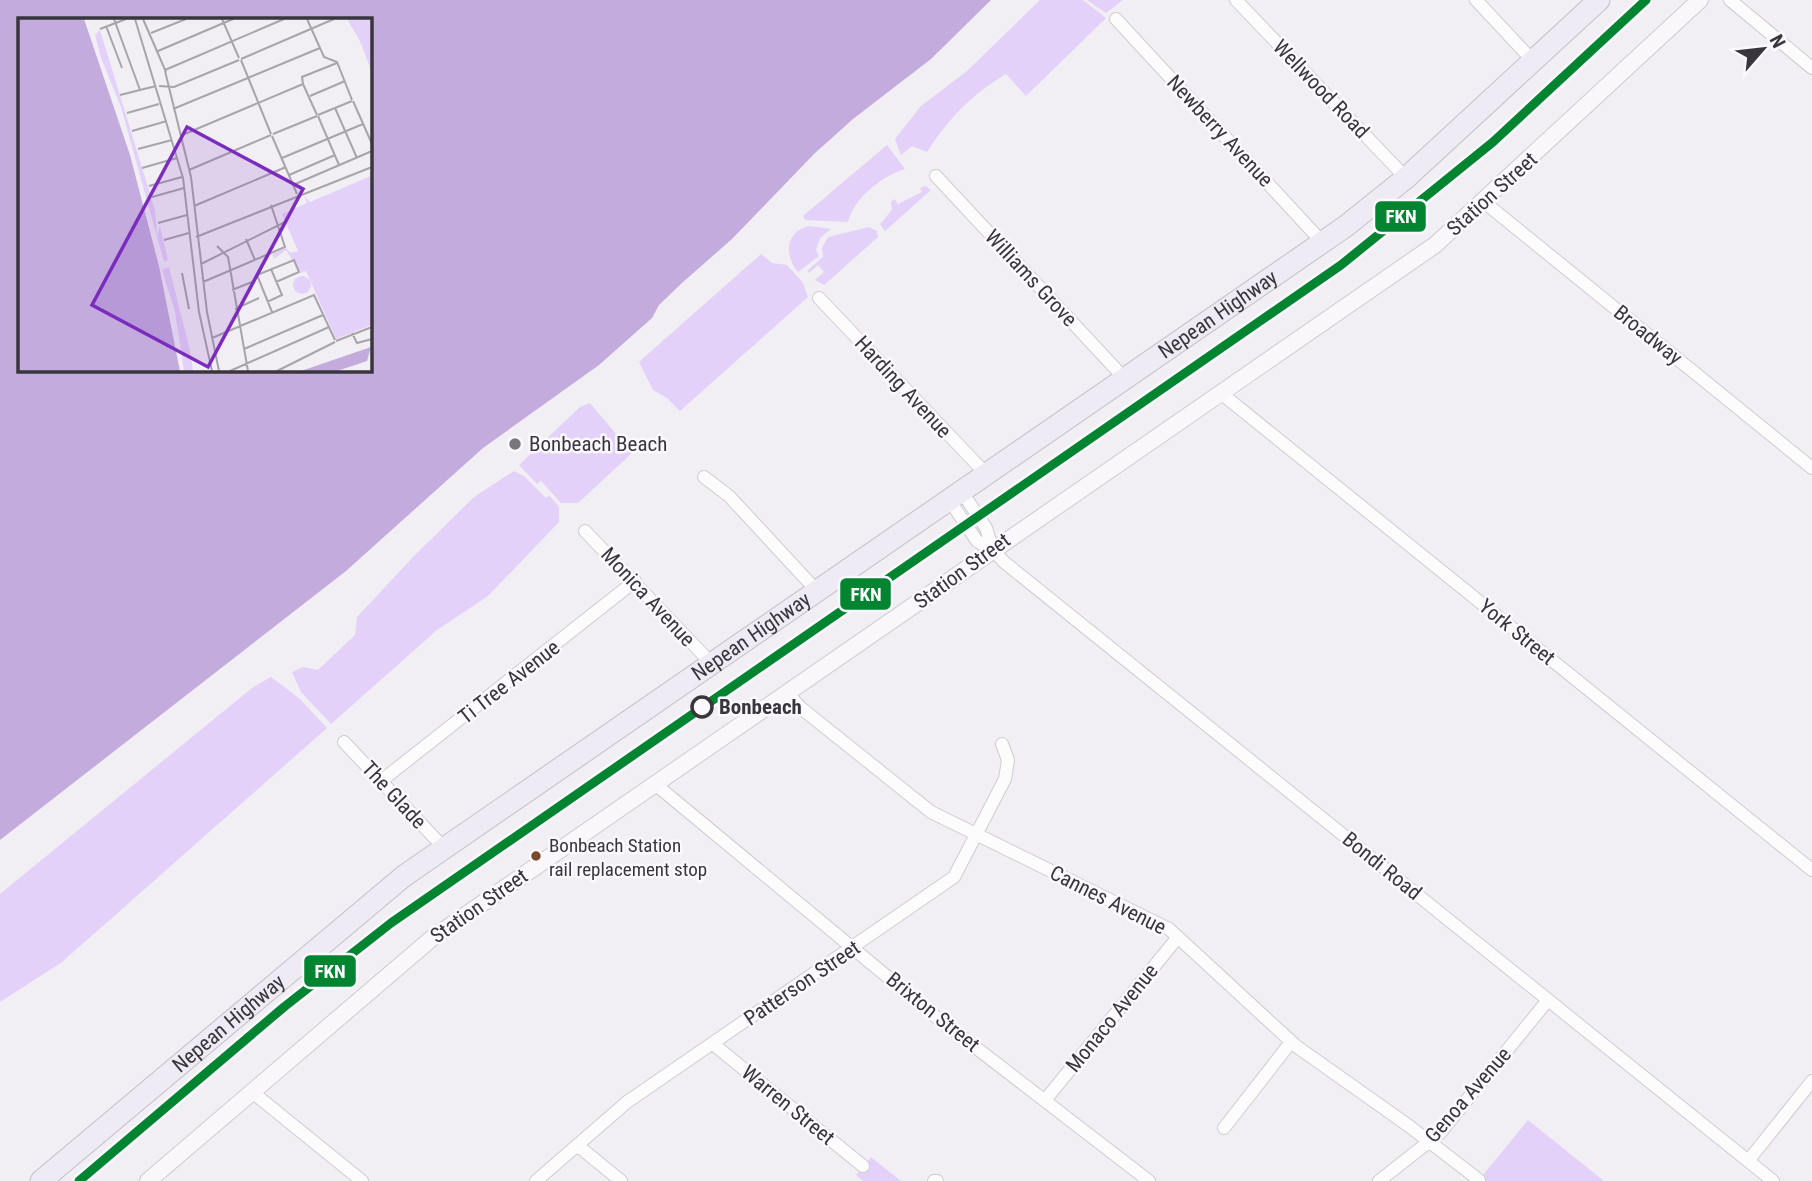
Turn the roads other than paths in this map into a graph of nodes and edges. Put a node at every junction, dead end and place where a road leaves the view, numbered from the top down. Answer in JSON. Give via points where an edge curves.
{"nodes":[{"id":1,"x":1236,"y":0,"type":"edge"},
{"id":2,"x":1476,"y":0,"type":"edge"},
{"id":3,"x":1599,"y":0,"type":"edge"},
{"id":4,"x":1700,"y":0,"type":"edge"},
{"id":5,"x":1730,"y":0,"type":"edge"},
{"id":6,"x":1116,"y":19,"type":"dead end"},
{"id":7,"x":1533,"y":61,"type":"junction"},
{"id":8,"x":1812,"y":68,"type":"edge"},
{"id":9,"x":936,"y":176,"type":"dead end"},
{"id":10,"x":1406,"y":178,"type":"junction"},
{"id":11,"x":1484,"y":202,"type":"junction"},
{"id":12,"x":1323,"y":243,"type":"junction"},
{"id":13,"x":819,"y":298,"type":"dead end"},
{"id":14,"x":1126,"y":380,"type":"junction"},
{"id":15,"x":1222,"y":394,"type":"junction"},
{"id":16,"x":1812,"y":468,"type":"edge"},
{"id":17,"x":987,"y":475,"type":"junction"},
{"id":18,"x":704,"y":477,"type":"dead end"},
{"id":19,"x":956,"y":496,"type":"junction"},
{"id":20,"x":585,"y":531,"type":"dead end"},
{"id":21,"x":993,"y":550,"type":"junction"},
{"id":22,"x":635,"y":581,"type":"junction"},
{"id":23,"x":817,"y":591,"type":"junction"},
{"id":24,"x":712,"y":664,"type":"junction"},
{"id":25,"x":788,"y":694,"type":"junction"},
{"id":26,"x":344,"y":742,"type":"dead end"},
{"id":27,"x":1002,"y":744,"type":"dead end"},
{"id":28,"x":381,"y":781,"type":"junction"},
{"id":29,"x":655,"y":784,"type":"junction"},
{"id":30,"x":978,"y":834,"type":"junction"},
{"id":31,"x":445,"y":849,"type":"junction"},
{"id":32,"x":1812,"y":870,"type":"edge"},
{"id":33,"x":1178,"y":937,"type":"junction"},
{"id":34,"x":854,"y":947,"type":"junction"},
{"id":35,"x":1548,"y":1000,"type":"junction"},
{"id":36,"x":1291,"y":1042,"type":"junction"},
{"id":37,"x":713,"y":1044,"type":"junction"},
{"id":38,"x":1810,"y":1089,"type":"edge"},
{"id":39,"x":252,"y":1092,"type":"junction"},
{"id":40,"x":1046,"y":1099,"type":"junction"},
{"id":41,"x":1224,"y":1128,"type":"dead end"},
{"id":42,"x":1430,"y":1141,"type":"junction"},
{"id":43,"x":577,"y":1145,"type":"junction"},
{"id":44,"x":1748,"y":1161,"type":"junction"},
{"id":45,"x":863,"y":1166,"type":"dead end"},
{"id":46,"x":1479,"y":1180,"type":"edge"},
{"id":47,"x":41,"y":1181,"type":"edge"},
{"id":48,"x":148,"y":1181,"type":"edge"},
{"id":49,"x":362,"y":1181,"type":"edge"},
{"id":50,"x":536,"y":1181,"type":"edge"},
{"id":51,"x":621,"y":1181,"type":"edge"},
{"id":52,"x":1149,"y":1181,"type":"edge"},
{"id":53,"x":1379,"y":1181,"type":"edge"},
{"id":54,"x":1773,"y":1181,"type":"edge"}],
"edges":[{"from":1,"to":10,"type":"street","name":"Wellwood Road"},
{"from":2,"to":7,"type":"street"},
{"from":3,"to":7,"type":"highway","name":"Nepean Highway"},
{"from":4,"to":11,"type":"street","name":"Station Street"},
{"from":5,"to":8,"type":"street"},
{"from":6,"to":12,"type":"street","name":"Newberry Avenue"},
{"from":7,"to":10,"type":"highway","name":"Nepean Highway"},
{"from":9,"to":14,"type":"street","name":"Williams Grove"},
{"from":10,"to":12,"type":"highway","name":"Nepean Highway"},
{"from":11,"to":15,"type":"street","name":"Station Street","via":[[1398,273]]},
{"from":11,"to":16,"type":"street","name":"Broadway"},
{"from":12,"to":14,"type":"highway","name":"Nepean Highway"},
{"from":13,"to":17,"type":"street","name":"Harding Avenue"},
{"from":14,"to":17,"type":"highway","name":"Nepean Highway"},
{"from":15,"to":21,"type":"street","name":"Station Street"},
{"from":15,"to":32,"type":"street","name":"York Street"},
{"from":17,"to":19,"type":"highway","name":"Nepean Highway"},
{"from":18,"to":23,"type":"street","via":[[729,496]]},
{"from":19,"to":21,"type":"street","via":[[986,528]]},
{"from":19,"to":21,"type":"street","name":"Bondi Road","via":[[974,537]]},
{"from":19,"to":23,"type":"highway","name":"Nepean Highway"},
{"from":20,"to":22,"type":"street","name":"Monica Avenue"},
{"from":21,"to":25,"type":"street","name":"Station Street"},
{"from":21,"to":35,"type":"street","name":"Bondi Road"},
{"from":22,"to":24,"type":"street","name":"Monica Avenue"},
{"from":22,"to":28,"type":"street","name":"Ti Tree Avenue"},
{"from":23,"to":24,"type":"highway","name":"Nepean Highway"},
{"from":24,"to":31,"type":"highway","name":"Nepean Highway"},
{"from":25,"to":29,"type":"street","name":"Station Street"},
{"from":25,"to":30,"type":"street","name":"Cannes Avenue","via":[[927,810]]},
{"from":26,"to":28,"type":"street","name":"The Glade"},
{"from":27,"to":30,"type":"street","name":"Patterson Street","via":[[1006,776]]},
{"from":28,"to":31,"type":"street","name":"The Glade"},
{"from":29,"to":34,"type":"street","name":"Brixton Street"},
{"from":29,"to":39,"type":"street","name":"Station Street","via":[[431,939]]},
{"from":30,"to":33,"type":"street","name":"Cannes Avenue"},
{"from":30,"to":34,"type":"street","name":"Patterson Street","via":[[954,877]]},
{"from":31,"to":47,"type":"highway","name":"Nepean Highway","via":[[387,890]]},
{"from":33,"to":36,"type":"street","name":"Cannes Avenue"},
{"from":33,"to":40,"type":"street","name":"Monaco Avenue"},
{"from":34,"to":37,"type":"street","name":"Patterson Street"},
{"from":34,"to":40,"type":"street","name":"Brixton Street","via":[[931,1013]]},
{"from":35,"to":42,"type":"street","name":"Genoa Avenue"},
{"from":35,"to":44,"type":"street","name":"Bondi Road"},
{"from":36,"to":41,"type":"street"},
{"from":36,"to":42,"type":"street","name":"Cannes Avenue"},
{"from":37,"to":43,"type":"street","name":"Patterson Street","via":[[627,1102]]},
{"from":37,"to":45,"type":"street","name":"Warren Street"},
{"from":38,"to":44,"type":"street"},
{"from":39,"to":48,"type":"street","name":"Station Street"},
{"from":39,"to":49,"type":"street"},
{"from":40,"to":52,"type":"street","name":"Brixton Street"},
{"from":42,"to":46,"type":"street","name":"Cannes Avenue"},
{"from":42,"to":53,"type":"street","name":"Genoa Avenue"},
{"from":43,"to":50,"type":"street","name":"Patterson Street"},
{"from":43,"to":51,"type":"street"},
{"from":44,"to":54,"type":"street","name":"Bondi Road"}]}
